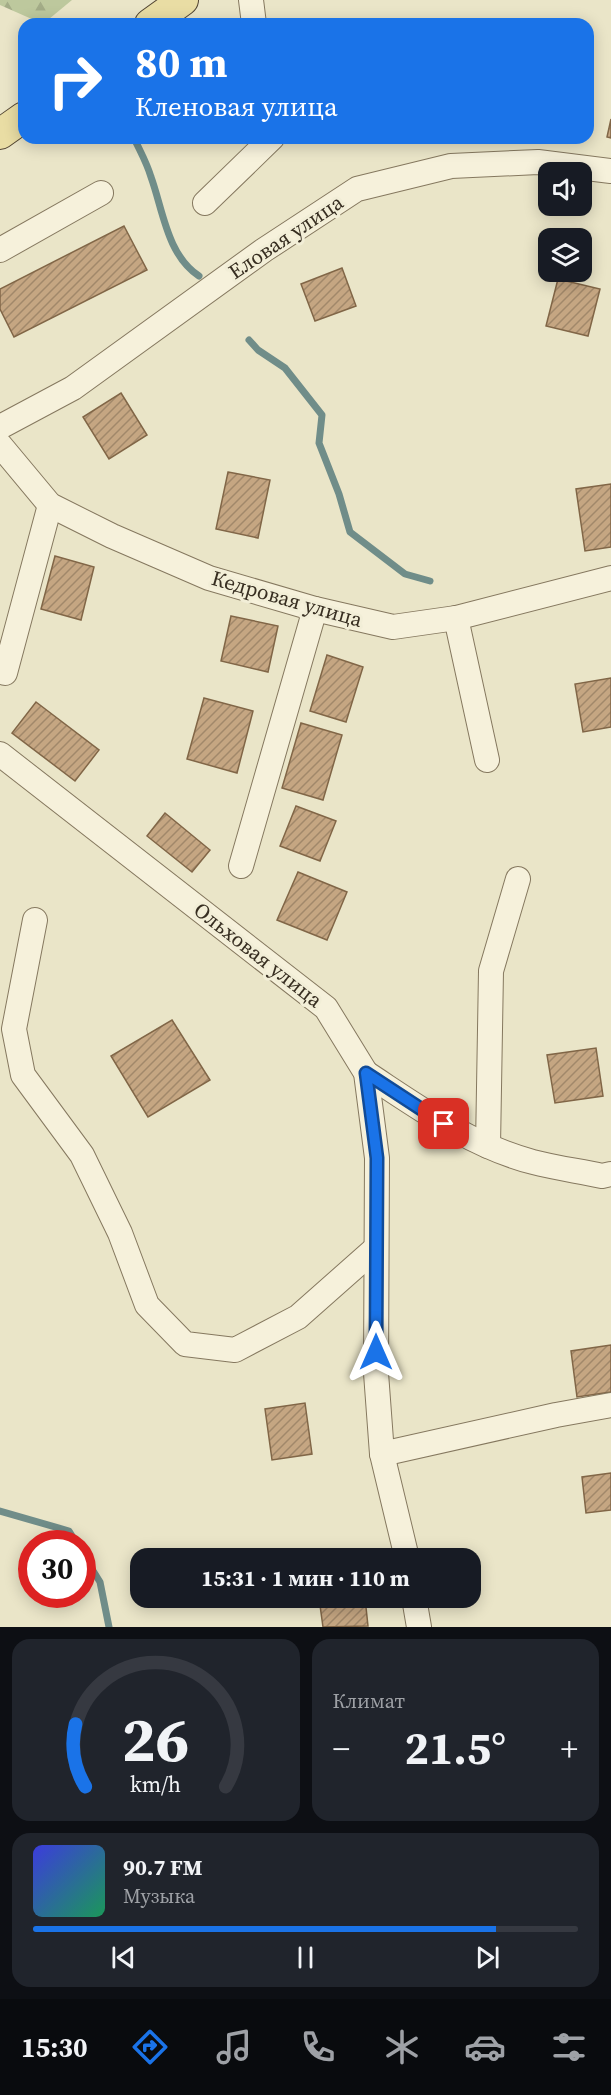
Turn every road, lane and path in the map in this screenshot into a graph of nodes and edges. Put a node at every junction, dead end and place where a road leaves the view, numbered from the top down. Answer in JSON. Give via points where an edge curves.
{"nodes":[{"id":1,"x":183,"y":0,"type":"edge"},
{"id":2,"x":251,"y":0,"type":"edge"},
{"id":3,"x":158,"y":18,"type":"edge"},
{"id":4,"x":253,"y":18,"type":"edge"},
{"id":5,"x":18,"y":121,"type":"edge"},
{"id":6,"x":0,"y":134,"type":"edge"},
{"id":7,"x":266,"y":144,"type":"edge"},
{"id":8,"x":611,"y":171,"type":"edge"},
{"id":9,"x":101,"y":193,"type":"dead end"},
{"id":10,"x":205,"y":203,"type":"dead end"},
{"id":11,"x":0,"y":250,"type":"edge"},
{"id":12,"x":0,"y":427,"type":"edge"},
{"id":13,"x":0,"y":445,"type":"edge"},
{"id":14,"x":50,"y":505,"type":"junction"},
{"id":15,"x":611,"y":578,"type":"edge"},
{"id":16,"x":315,"y":609,"type":"junction"},
{"id":17,"x":456,"y":618,"type":"junction"},
{"id":18,"x":5,"y":673,"type":"dead end"},
{"id":19,"x":0,"y":754,"type":"edge"},
{"id":20,"x":487,"y":760,"type":"dead end"},
{"id":21,"x":241,"y":866,"type":"dead end"},
{"id":22,"x":518,"y":879,"type":"dead end"},
{"id":23,"x":35,"y":921,"type":"dead end"},
{"id":24,"x":366,"y":1073,"type":"junction"},
{"id":25,"x":488,"y":1146,"type":"junction"},
{"id":26,"x":611,"y":1174,"type":"edge"},
{"id":27,"x":376,"y":1248,"type":"junction"},
{"id":28,"x":611,"y":1406,"type":"edge"},
{"id":29,"x":382,"y":1454,"type":"junction"},
{"id":30,"x":405,"y":1548,"type":"edge"},
{"id":31,"x":416,"y":1608,"type":"edge"},
{"id":32,"x":419,"y":1627,"type":"edge"}],
"edges":[{"from":1,"to":3,"type":"main road"},
{"from":2,"to":4,"type":"street"},
{"from":5,"to":6,"type":"main road"},
{"from":7,"to":10,"type":"street"},
{"from":8,"to":12,"type":"street","name":"Еловая улица","via":[[538,162],[452,166],[357,189],[264,250],[73,388]]},
{"from":9,"to":11,"type":"street"},
{"from":13,"to":14,"type":"street","name":"Кедровая улица"},
{"from":14,"to":16,"type":"street","name":"Кедровая улица","via":[[209,578]]},
{"from":14,"to":18,"type":"street"},
{"from":15,"to":17,"type":"street","name":"Кедровая улица"},
{"from":16,"to":17,"type":"street","name":"Кедровая улица","via":[[393,627]]},
{"from":16,"to":21,"type":"street"},
{"from":17,"to":20,"type":"street"},
{"from":19,"to":24,"type":"street","name":"Ольховая улица","via":[[326,1008]]},
{"from":22,"to":25,"type":"street","via":[[491,971]]},
{"from":23,"to":27,"type":"street","via":[[14,1029],[23,1075],[82,1155],[120,1233],[147,1305],[185,1344],[236,1350],[298,1317]]},
{"from":24,"to":25,"type":"street","via":[[444,1124]]},
{"from":24,"to":27,"type":"street","name":"Ольховая улица","via":[[377,1158]]},
{"from":25,"to":26,"type":"street","via":[[532,1162],[602,1176]]},
{"from":27,"to":29,"type":"street","name":"Ольховая улица","via":[[376,1373]]},
{"from":28,"to":29,"type":"street"},
{"from":29,"to":30,"type":"street","name":"Ольховая улица"},
{"from":31,"to":32,"type":"street"}]}
